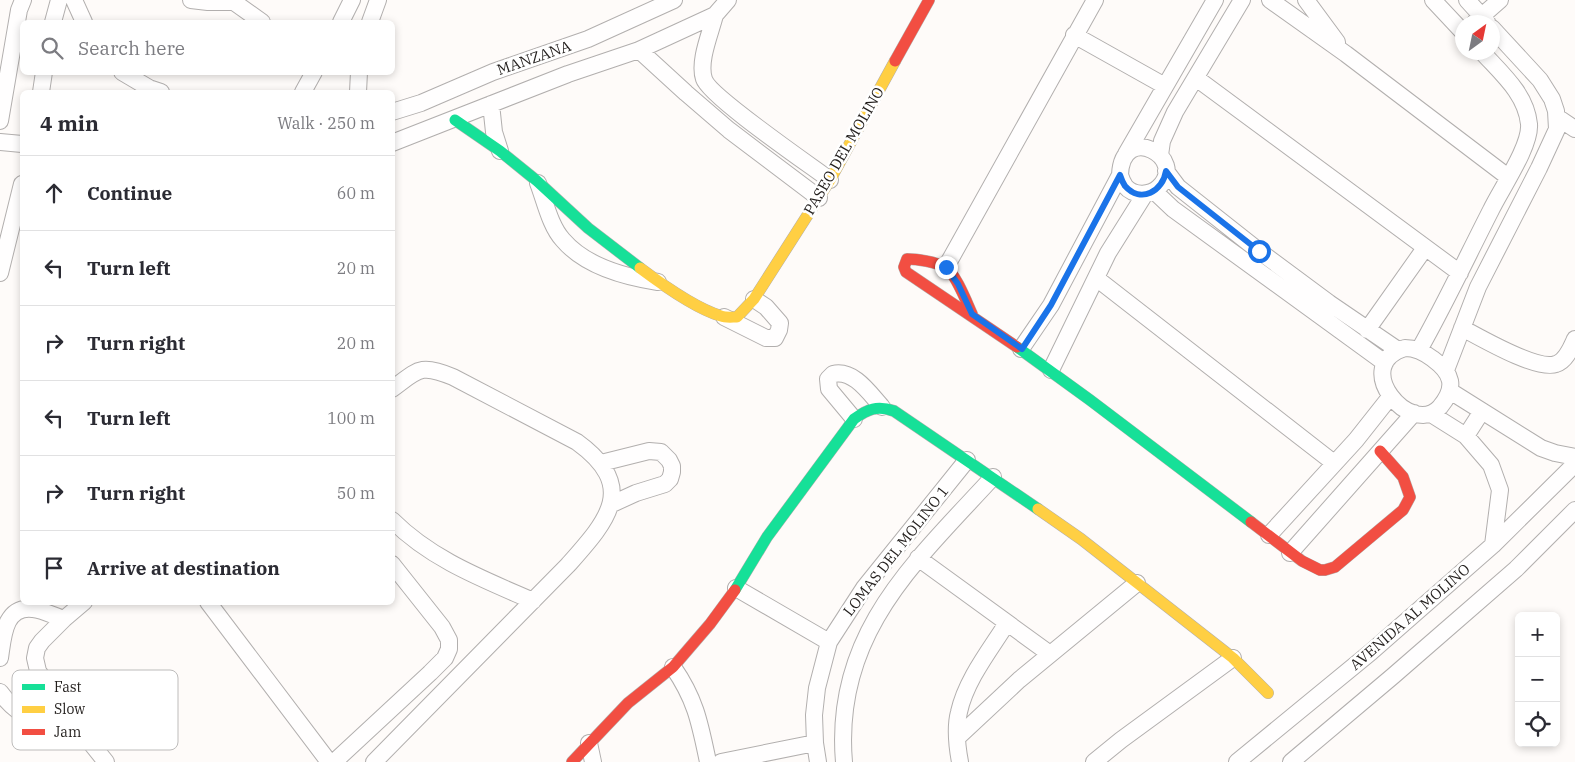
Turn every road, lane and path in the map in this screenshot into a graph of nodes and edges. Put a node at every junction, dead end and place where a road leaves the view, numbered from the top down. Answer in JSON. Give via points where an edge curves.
{"nodes":[{"id":1,"x":23,"y":0,"type":"edge"},
{"id":2,"x":59,"y":0,"type":"edge"},
{"id":3,"x":74,"y":0,"type":"edge"},
{"id":4,"x":191,"y":0,"type":"edge"},
{"id":5,"x":352,"y":0,"type":"edge"},
{"id":6,"x":378,"y":0,"type":"edge"},
{"id":7,"x":674,"y":0,"type":"edge"},
{"id":8,"x":728,"y":0,"type":"edge"},
{"id":9,"x":930,"y":0,"type":"edge"},
{"id":10,"x":1095,"y":0,"type":"edge"},
{"id":11,"x":1215,"y":0,"type":"edge"},
{"id":12,"x":1242,"y":0,"type":"edge"},
{"id":13,"x":1270,"y":0,"type":"edge"},
{"id":14,"x":1306,"y":0,"type":"edge"},
{"id":15,"x":1433,"y":0,"type":"edge"},
{"id":16,"x":1461,"y":0,"type":"edge"},
{"id":17,"x":1467,"y":0,"type":"edge"},
{"id":18,"x":1500,"y":0,"type":"edge"},
{"id":19,"x":233,"y":1,"type":"edge"},
{"id":20,"x":1446,"y":14,"type":"junction"},
{"id":21,"x":715,"y":15,"type":"junction"},
{"id":22,"x":1479,"y":15,"type":"edge"},
{"id":23,"x":1489,"y":15,"type":"edge"},
{"id":24,"x":54,"y":20,"type":"edge"},
{"id":25,"x":83,"y":20,"type":"edge"},
{"id":26,"x":259,"y":20,"type":"edge"},
{"id":27,"x":342,"y":20,"type":"edge"},
{"id":28,"x":371,"y":20,"type":"edge"},
{"id":29,"x":1455,"y":24,"type":"edge"},
{"id":30,"x":1074,"y":35,"type":"junction"},
{"id":31,"x":1500,"y":39,"type":"edge"},
{"id":32,"x":640,"y":50,"type":"junction"},
{"id":33,"x":558,"y":51,"type":"junction"},
{"id":34,"x":1346,"y":54,"type":"junction"},
{"id":35,"x":1490,"y":60,"type":"edge"},
{"id":36,"x":568,"y":74,"type":"junction"},
{"id":37,"x":44,"y":75,"type":"edge"},
{"id":38,"x":127,"y":75,"type":"edge"},
{"id":39,"x":312,"y":75,"type":"edge"},
{"id":40,"x":359,"y":75,"type":"edge"},
{"id":41,"x":1196,"y":78,"type":"junction"},
{"id":42,"x":704,"y":80,"type":"junction"},
{"id":43,"x":1165,"y":86,"type":"junction"},
{"id":44,"x":41,"y":90,"type":"edge"},
{"id":45,"x":150,"y":90,"type":"edge"},
{"id":46,"x":304,"y":90,"type":"edge"},
{"id":47,"x":358,"y":90,"type":"edge"},
{"id":48,"x":686,"y":94,"type":"junction"},
{"id":49,"x":491,"y":104,"type":"junction"},
{"id":50,"x":395,"y":111,"type":"edge"},
{"id":51,"x":1557,"y":117,"type":"junction"},
{"id":52,"x":454,"y":120,"type":"junction"},
{"id":53,"x":0,"y":121,"type":"edge"},
{"id":54,"x":1575,"y":128,"type":"edge"},
{"id":55,"x":0,"y":142,"type":"edge"},
{"id":56,"x":395,"y":142,"type":"edge"},
{"id":57,"x":20,"y":144,"type":"edge"},
{"id":58,"x":500,"y":151,"type":"junction"},
{"id":59,"x":1126,"y":154,"type":"junction"},
{"id":60,"x":1160,"y":154,"type":"junction"},
{"id":61,"x":1520,"y":157,"type":"junction"},
{"id":62,"x":1539,"y":168,"type":"junction"},
{"id":63,"x":1166,"y":171,"type":"junction"},
{"id":64,"x":1120,"y":175,"type":"junction"},
{"id":65,"x":1508,"y":177,"type":"junction"},
{"id":66,"x":830,"y":180,"type":"junction"},
{"id":67,"x":537,"y":181,"type":"junction"},
{"id":68,"x":20,"y":192,"type":"edge"},
{"id":69,"x":1150,"y":193,"type":"junction"},
{"id":70,"x":819,"y":198,"type":"junction"},
{"id":71,"x":1425,"y":248,"type":"junction"},
{"id":72,"x":946,"y":267,"type":"junction"},
{"id":73,"x":0,"y":273,"type":"edge"},
{"id":74,"x":1460,"y":273,"type":"junction"},
{"id":75,"x":1096,"y":278,"type":"junction"},
{"id":76,"x":660,"y":283,"type":"junction"},
{"id":77,"x":754,"y":300,"type":"junction"},
{"id":78,"x":972,"y":314,"type":"junction"},
{"id":79,"x":724,"y":317,"type":"junction"},
{"id":80,"x":1462,"y":328,"type":"junction"},
{"id":81,"x":1367,"y":330,"type":"junction"},
{"id":82,"x":1575,"y":340,"type":"edge"},
{"id":83,"x":1022,"y":349,"type":"junction"},
{"id":84,"x":1398,"y":350,"type":"junction"},
{"id":85,"x":1419,"y":350,"type":"junction"},
{"id":86,"x":1385,"y":364,"type":"junction"},
{"id":87,"x":1051,"y":370,"type":"junction"},
{"id":88,"x":1446,"y":370,"type":"junction"},
{"id":89,"x":395,"y":387,"type":"edge"},
{"id":90,"x":1450,"y":391,"type":"junction"},
{"id":91,"x":1390,"y":397,"type":"junction"},
{"id":92,"x":882,"y":407,"type":"junction"},
{"id":93,"x":1482,"y":411,"type":"junction"},
{"id":94,"x":1414,"y":413,"type":"junction"},
{"id":95,"x":1431,"y":414,"type":"junction"},
{"id":96,"x":854,"y":419,"type":"junction"},
{"id":97,"x":1466,"y":436,"type":"junction"},
{"id":98,"x":1380,"y":451,"type":"junction"},
{"id":99,"x":1575,"y":457,"type":"edge"},
{"id":100,"x":967,"y":460,"type":"junction"},
{"id":101,"x":601,"y":463,"type":"junction"},
{"id":102,"x":1334,"y":463,"type":"junction"},
{"id":103,"x":1575,"y":464,"type":"edge"},
{"id":104,"x":993,"y":477,"type":"junction"},
{"id":105,"x":612,"y":504,"type":"junction"},
{"id":106,"x":1575,"y":510,"type":"edge"},
{"id":107,"x":395,"y":523,"type":"edge"},
{"id":108,"x":1269,"y":535,"type":"junction"},
{"id":109,"x":1493,"y":545,"type":"junction"},
{"id":110,"x":1290,"y":553,"type":"junction"},
{"id":111,"x":918,"y":558,"type":"junction"},
{"id":112,"x":395,"y":568,"type":"edge"},
{"id":113,"x":1137,"y":582,"type":"junction"},
{"id":114,"x":736,"y":588,"type":"junction"},
{"id":115,"x":534,"y":601,"type":"junction"},
{"id":116,"x":80,"y":605,"type":"edge"},
{"id":117,"x":210,"y":605,"type":"edge"},
{"id":118,"x":64,"y":619,"type":"junction"},
{"id":119,"x":1007,"y":623,"type":"junction"},
{"id":120,"x":828,"y":642,"type":"junction"},
{"id":121,"x":1050,"y":654,"type":"junction"},
{"id":122,"x":0,"y":658,"type":"edge"},
{"id":123,"x":1232,"y":658,"type":"junction"},
{"id":124,"x":674,"y":667,"type":"junction"},
{"id":125,"x":38,"y":670,"type":"edge"},
{"id":126,"x":0,"y":692,"type":"edge"},
{"id":127,"x":1268,"y":693,"type":"dead end"},
{"id":128,"x":12,"y":707,"type":"edge"},
{"id":129,"x":957,"y":738,"type":"junction"},
{"id":130,"x":589,"y":743,"type":"junction"},
{"id":131,"x":815,"y":743,"type":"junction"},
{"id":132,"x":97,"y":750,"type":"edge"},
{"id":133,"x":106,"y":762,"type":"edge"},
{"id":134,"x":329,"y":762,"type":"edge"},
{"id":135,"x":334,"y":762,"type":"edge"},
{"id":136,"x":374,"y":762,"type":"edge"},
{"id":137,"x":572,"y":762,"type":"edge"},
{"id":138,"x":593,"y":762,"type":"edge"},
{"id":139,"x":708,"y":762,"type":"edge"},
{"id":140,"x":721,"y":762,"type":"edge"},
{"id":141,"x":818,"y":762,"type":"edge"},
{"id":142,"x":844,"y":762,"type":"edge"},
{"id":143,"x":960,"y":762,"type":"edge"},
{"id":144,"x":1094,"y":762,"type":"edge"},
{"id":145,"x":1238,"y":762,"type":"edge"},
{"id":146,"x":1291,"y":762,"type":"edge"}],
"edges":[{"from":1,"to":53,"type":"street"},
{"from":2,"to":24,"type":"street"},
{"from":3,"to":25,"type":"street"},
{"from":4,"to":19,"type":"street"},
{"from":5,"to":27,"type":"street"},
{"from":6,"to":28,"type":"street"},
{"from":7,"to":33,"type":"street","name":"MANZANA"},
{"from":8,"to":21,"type":"street"},
{"from":9,"to":66,"type":"street","name":"PASEO DEL MOLINO"},
{"from":10,"to":30,"type":"street"},
{"from":11,"to":43,"type":"street"},
{"from":12,"to":41,"type":"street"},
{"from":13,"to":34,"type":"street"},
{"from":14,"to":34,"type":"street"},
{"from":15,"to":20,"type":"street"},
{"from":16,"to":20,"type":"street"},
{"from":17,"to":22,"type":"street"},
{"from":18,"to":23,"type":"street"},
{"from":19,"to":26,"type":"street"},
{"from":20,"to":29,"type":"street"},
{"from":21,"to":32,"type":"street"},
{"from":21,"to":42,"type":"street","via":[[704,56]]},
{"from":30,"to":43,"type":"street"},
{"from":30,"to":72,"type":"street"},
{"from":31,"to":51,"type":"street","via":[[1540,80],[1552,99]]},
{"from":32,"to":36,"type":"street"},
{"from":32,"to":48,"type":"street"},
{"from":33,"to":36,"type":"street"},
{"from":33,"to":50,"type":"street","name":"MANZANA","via":[[493,72]]},
{"from":34,"to":65,"type":"street"},
{"from":35,"to":61,"type":"street","via":[[1516,88],[1524,104],[1530,128]]},
{"from":36,"to":49,"type":"street"},
{"from":37,"to":44,"type":"street"},
{"from":38,"to":45,"type":"street"},
{"from":39,"to":46,"type":"street"},
{"from":40,"to":47,"type":"street"},
{"from":41,"to":60,"type":"street","via":[[1166,129]]},
{"from":41,"to":71,"type":"street"},
{"from":42,"to":48,"type":"street"},
{"from":42,"to":66,"type":"street","via":[[722,100]]},
{"from":43,"to":59,"type":"street"},
{"from":48,"to":70,"type":"street"},
{"from":49,"to":52,"type":"street"},
{"from":49,"to":58,"type":"street"},
{"from":51,"to":54,"type":"street"},
{"from":51,"to":62,"type":"street","via":[[1557,129]]},
{"from":52,"to":56,"type":"street"},
{"from":52,"to":58,"type":"street"},
{"from":55,"to":57,"type":"street"},
{"from":58,"to":67,"type":"street"},
{"from":59,"to":60,"type":"street","via":[[1143,147]]},
{"from":59,"to":64,"type":"street","via":[[1120,164]]},
{"from":60,"to":63,"type":"street"},
{"from":61,"to":62,"type":"street"},
{"from":61,"to":65,"type":"street"},
{"from":62,"to":80,"type":"street","via":[[1478,286]]},
{"from":63,"to":69,"type":"street","via":[[1161,186]]},
{"from":63,"to":81,"type":"street","via":[[1178,187]]},
{"from":64,"to":69,"type":"street","via":[[1125,186],[1134,192]]},
{"from":64,"to":83,"type":"street","via":[[1051,305]]},
{"from":65,"to":74,"type":"street"},
{"from":66,"to":70,"type":"street","name":"PASEO DEL MOLINO"},
{"from":67,"to":76,"type":"street","via":[[588,228]]},
{"from":67,"to":76,"type":"street","via":[[562,240],[578,254],[630,278]]},
{"from":68,"to":73,"type":"street"},
{"from":69,"to":75,"type":"street","via":[[1120,232]]},
{"from":69,"to":86,"type":"street"},
{"from":70,"to":77,"type":"street","name":"PASEO DEL MOLINO"},
{"from":71,"to":74,"type":"street"},
{"from":71,"to":81,"type":"street"},
{"from":72,"to":78,"type":"street"},
{"from":72,"to":78,"type":"street","via":[[911,258],[907,259],[904,267],[906,272]]},
{"from":74,"to":85,"type":"street"},
{"from":75,"to":87,"type":"street"},
{"from":75,"to":102,"type":"street"},
{"from":76,"to":79,"type":"street","via":[[708,312]]},
{"from":77,"to":79,"type":"street","name":"PASEO DEL MOLINO","via":[[737,317]]},
{"from":77,"to":79,"type":"street","via":[[766,307],[780,323],[775,338],[761,336]]},
{"from":78,"to":83,"type":"street"},
{"from":80,"to":82,"type":"street","via":[[1520,357],[1555,365],[1563,360]]},
{"from":80,"to":88,"type":"street"},
{"from":81,"to":84,"type":"street"},
{"from":83,"to":87,"type":"street"},
{"from":84,"to":85,"type":"street"},
{"from":84,"to":86,"type":"street"},
{"from":85,"to":88,"type":"street"},
{"from":86,"to":91,"type":"street","via":[[1383,383]]},
{"from":87,"to":108,"type":"street"},
{"from":88,"to":90,"type":"street"},
{"from":89,"to":101,"type":"street","via":[[424,368],[437,370],[577,442]]},
{"from":90,"to":93,"type":"street"},
{"from":90,"to":95,"type":"street","via":[[1443,404]]},
{"from":91,"to":94,"type":"street"},
{"from":91,"to":102,"type":"street"},
{"from":92,"to":96,"type":"street","via":[[869,408]]},
{"from":92,"to":96,"type":"street","via":[[853,378],[833,374],[828,379],[829,389]]},
{"from":92,"to":100,"type":"street","via":[[894,411]]},
{"from":93,"to":97,"type":"street"},
{"from":93,"to":99,"type":"street","via":[[1540,448]]},
{"from":94,"to":95,"type":"street"},
{"from":94,"to":98,"type":"street"},
{"from":95,"to":97,"type":"street"},
{"from":96,"to":114,"type":"street","via":[[768,537]]},
{"from":97,"to":109,"type":"street","via":[[1491,465],[1500,490]]},
{"from":98,"to":110,"type":"street"},
{"from":98,"to":110,"type":"street","via":[[1403,476],[1407,486],[1410,497],[1403,510],[1335,567],[1320,570]]},
{"from":100,"to":104,"type":"street"},
{"from":100,"to":120,"type":"street","name":"LOMAS DEL MOLINO 1","via":[[864,588]]},
{"from":101,"to":105,"type":"street","via":[[608,475]]},
{"from":101,"to":105,"type":"street","via":[[649,451],[661,452],[672,466],[670,479],[665,484]]},
{"from":102,"to":108,"type":"street"},
{"from":103,"to":109,"type":"street","name":"AVENIDA AL MOLINO"},
{"from":104,"to":111,"type":"street","name":"LOMAS DEL MOLINO 1"},
{"from":104,"to":113,"type":"street"},
{"from":105,"to":115,"type":"street","via":[[596,533]]},
{"from":106,"to":146,"type":"street","via":[[1509,575]]},
{"from":107,"to":115,"type":"street","via":[[434,554]]},
{"from":108,"to":110,"type":"street"},
{"from":109,"to":145,"type":"street","name":"AVENIDA AL MOLINO"},
{"from":111,"to":119,"type":"street"},
{"from":111,"to":142,"type":"street","name":"LOMAS DEL MOLINO 1","via":[[889,595],[867,632],[850,677],[845,711]]},
{"from":112,"to":135,"type":"street","via":[[442,627],[449,640],[449,649],[430,674]]},
{"from":113,"to":121,"type":"street"},
{"from":113,"to":123,"type":"street"},
{"from":114,"to":120,"type":"street"},
{"from":114,"to":124,"type":"street"},
{"from":115,"to":136,"type":"street"},
{"from":116,"to":118,"type":"street"},
{"from":117,"to":134,"type":"street"},
{"from":118,"to":122,"type":"street","via":[[33,609],[12,614]]},
{"from":118,"to":125,"type":"street","via":[[38,648],[35,658]]},
{"from":119,"to":121,"type":"street"},
{"from":119,"to":129,"type":"street","via":[[975,672],[959,712]]},
{"from":120,"to":131,"type":"street","name":"LOMAS DEL MOLINO 1","via":[[817,688]]},
{"from":121,"to":129,"type":"street"},
{"from":123,"to":127,"type":"street"},
{"from":123,"to":144,"type":"street"},
{"from":124,"to":130,"type":"street","via":[[628,704]]},
{"from":124,"to":139,"type":"street","via":[[693,700]]},
{"from":126,"to":128,"type":"street"},
{"from":129,"to":143,"type":"street"},
{"from":130,"to":137,"type":"street"},
{"from":130,"to":138,"type":"street"},
{"from":131,"to":140,"type":"street"},
{"from":131,"to":141,"type":"street","name":"LOMAS DEL MOLINO 1"},
{"from":132,"to":133,"type":"street"}]}
